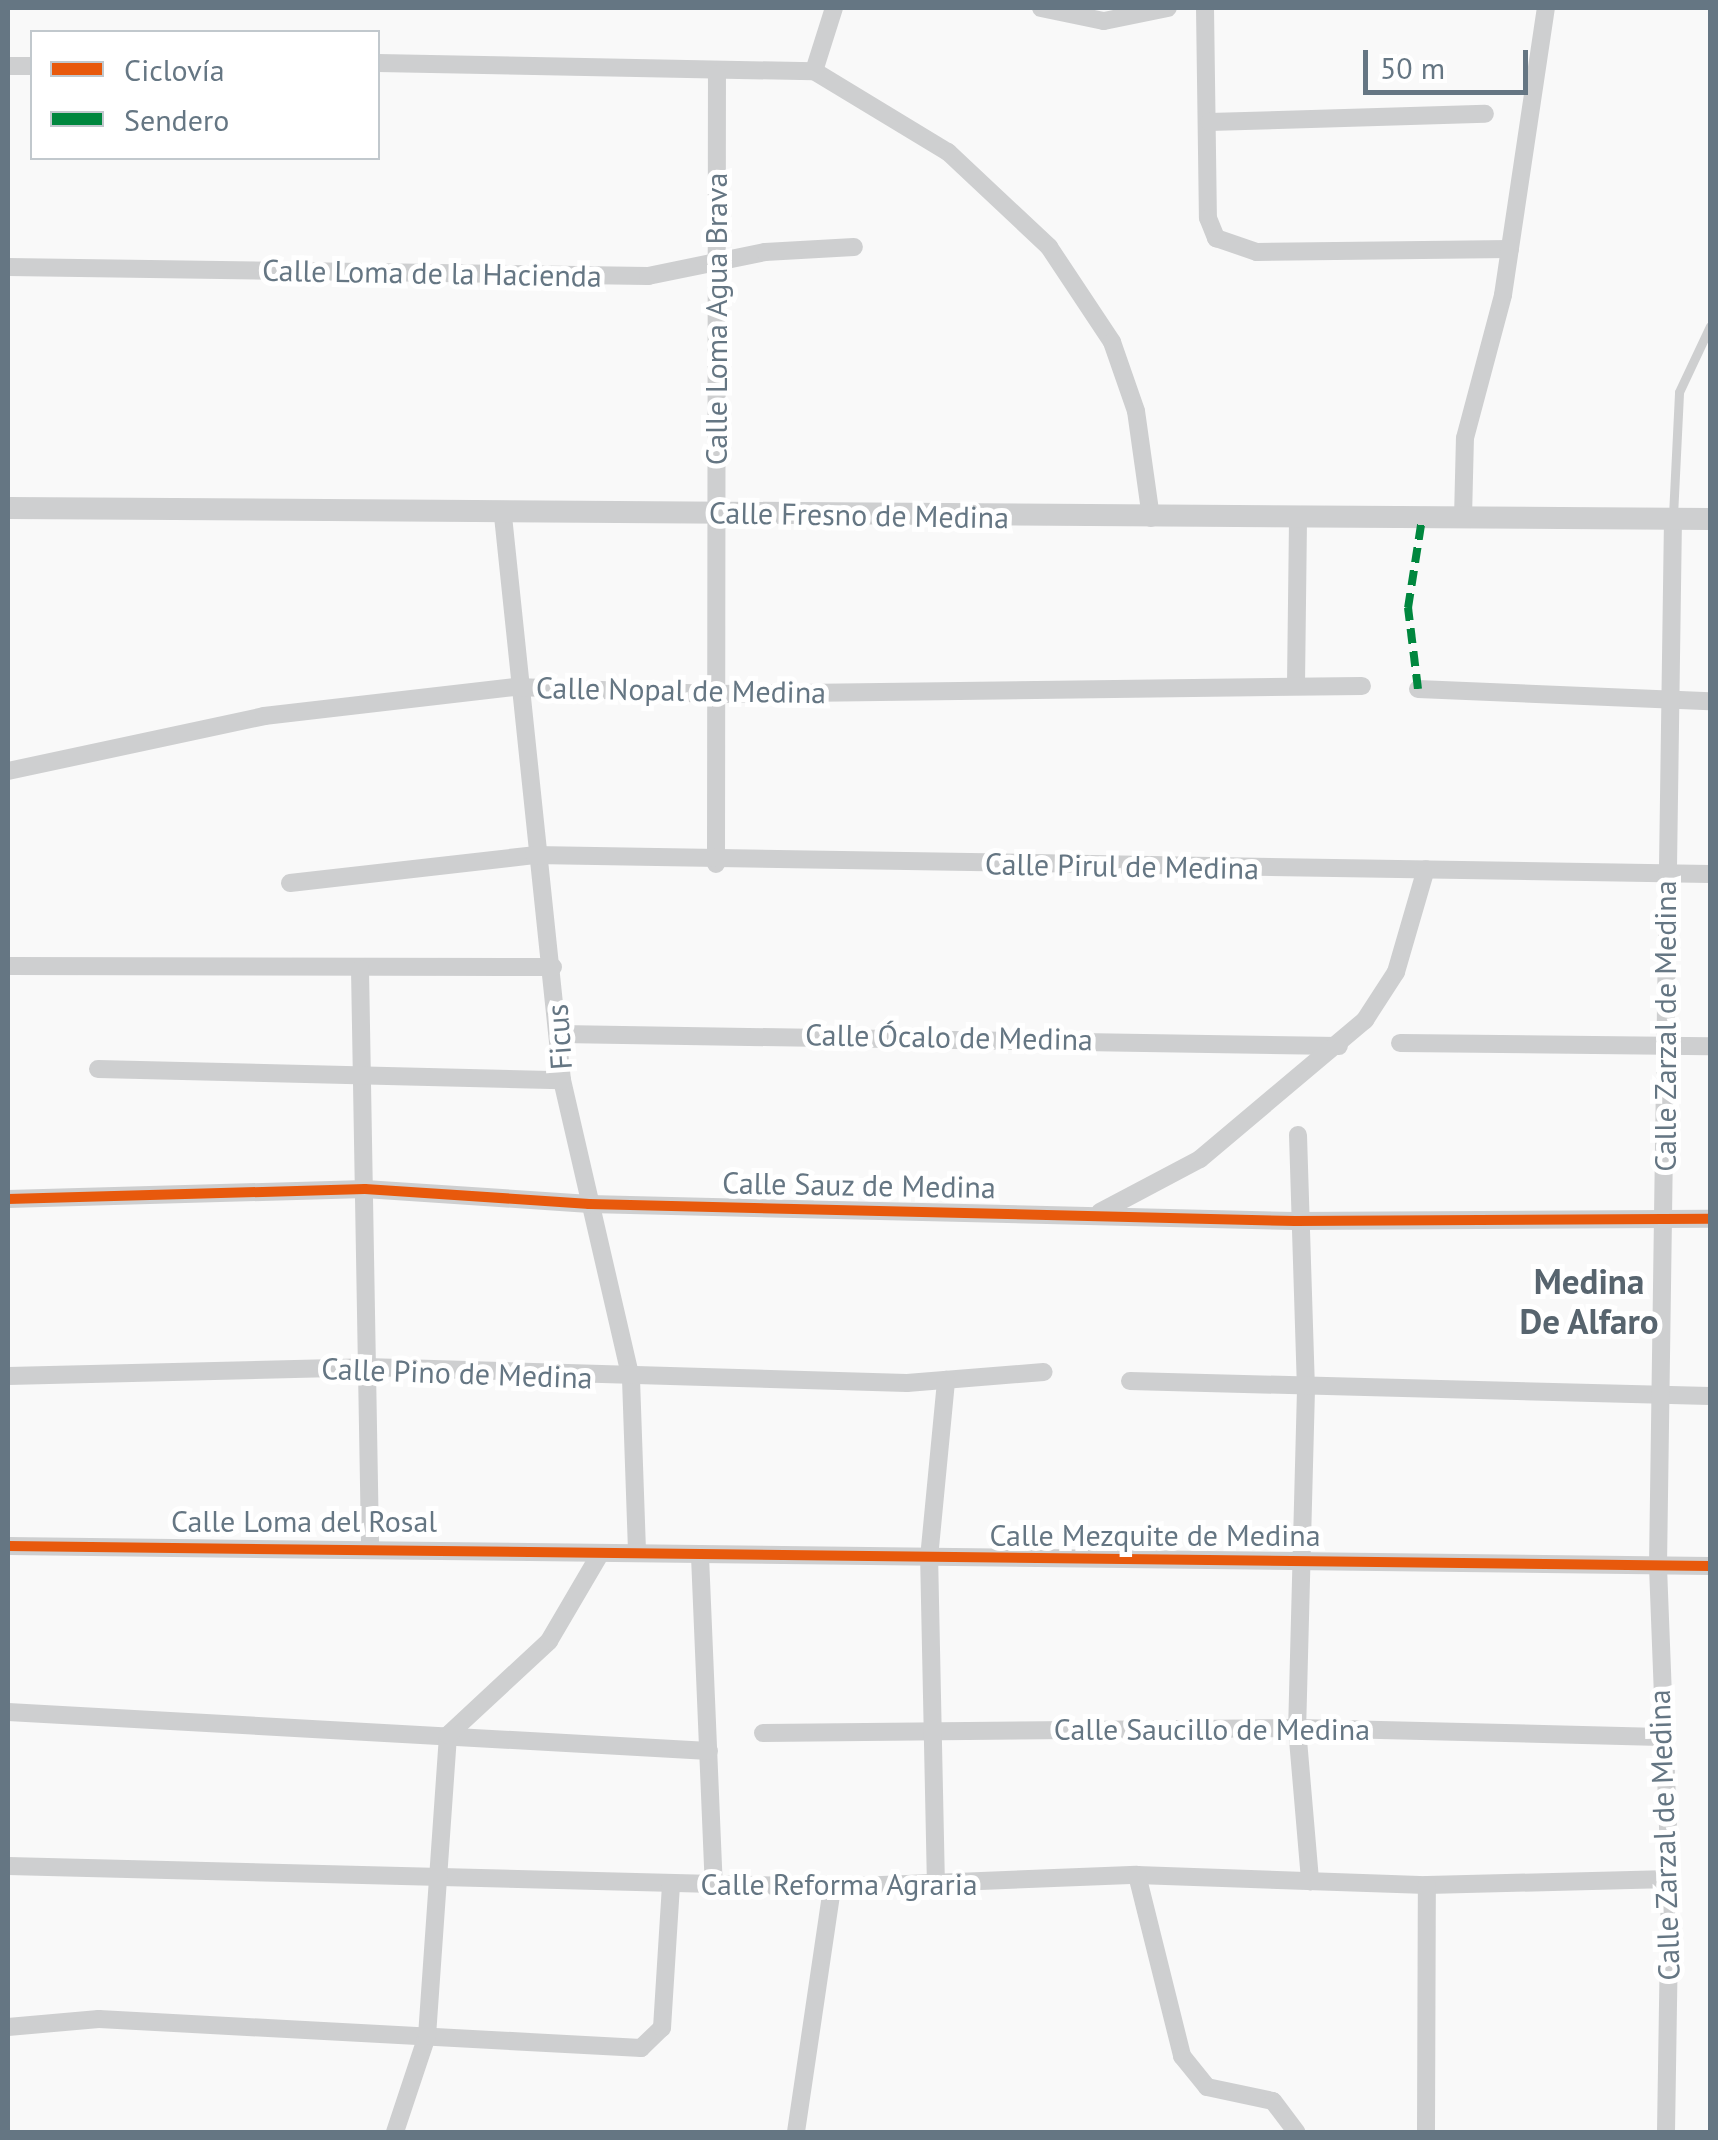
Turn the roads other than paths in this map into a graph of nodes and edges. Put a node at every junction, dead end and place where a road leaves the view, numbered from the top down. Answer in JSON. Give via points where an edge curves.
{"nodes":[{"id":1,"x":834,"y":8,"type":"edge"},
{"id":2,"x":1041,"y":8,"type":"edge"},
{"id":3,"x":1168,"y":8,"type":"edge"},
{"id":4,"x":1205,"y":8,"type":"edge"},
{"id":5,"x":1546,"y":8,"type":"edge"},
{"id":6,"x":380,"y":63,"type":"edge"},
{"id":7,"x":814,"y":71,"type":"junction"},
{"id":8,"x":717,"y":74,"type":"junction"},
{"id":9,"x":1485,"y":114,"type":"dead end"},
{"id":10,"x":1210,"y":122,"type":"junction"},
{"id":11,"x":854,"y":248,"type":"dead end"},
{"id":12,"x":1510,"y":249,"type":"junction"},
{"id":13,"x":717,"y":264,"type":"junction"},
{"id":14,"x":8,"y":267,"type":"edge"},
{"id":15,"x":1710,"y":326,"type":"edge"},
{"id":16,"x":8,"y":508,"type":"edge"},
{"id":17,"x":715,"y":514,"type":"junction"},
{"id":18,"x":502,"y":516,"type":"junction"},
{"id":19,"x":1151,"y":518,"type":"junction"},
{"id":20,"x":1298,"y":518,"type":"junction"},
{"id":21,"x":1464,"y":518,"type":"junction"},
{"id":22,"x":1673,"y":518,"type":"junction"},
{"id":23,"x":1710,"y":519,"type":"edge"},
{"id":24,"x":1296,"y":684,"type":"junction"},
{"id":25,"x":1362,"y":686,"type":"dead end"},
{"id":26,"x":516,"y":688,"type":"junction"},
{"id":27,"x":1418,"y":689,"type":"dead end"},
{"id":28,"x":715,"y":694,"type":"junction"},
{"id":29,"x":1672,"y":701,"type":"junction"},
{"id":30,"x":1710,"y":701,"type":"edge"},
{"id":31,"x":8,"y":771,"type":"edge"},
{"id":32,"x":534,"y":855,"type":"junction"},
{"id":33,"x":716,"y":864,"type":"junction"},
{"id":34,"x":1426,"y":868,"type":"junction"},
{"id":35,"x":1666,"y":874,"type":"junction"},
{"id":36,"x":1710,"y":874,"type":"edge"},
{"id":37,"x":290,"y":883,"type":"dead end"},
{"id":38,"x":8,"y":966,"type":"edge"},
{"id":39,"x":554,"y":967,"type":"junction"},
{"id":40,"x":360,"y":969,"type":"junction"},
{"id":41,"x":560,"y":1034,"type":"junction"},
{"id":42,"x":1400,"y":1043,"type":"dead end"},
{"id":43,"x":1666,"y":1045,"type":"junction"},
{"id":44,"x":1339,"y":1046,"type":"junction"},
{"id":45,"x":1710,"y":1046,"type":"edge"},
{"id":46,"x":98,"y":1069,"type":"dead end"},
{"id":47,"x":365,"y":1071,"type":"junction"},
{"id":48,"x":562,"y":1080,"type":"junction"},
{"id":49,"x":1298,"y":1135,"type":"dead end"},
{"id":50,"x":365,"y":1189,"type":"junction"},
{"id":51,"x":8,"y":1198,"type":"edge"},
{"id":52,"x":588,"y":1204,"type":"junction"},
{"id":53,"x":1090,"y":1216,"type":"junction"},
{"id":54,"x":1664,"y":1220,"type":"junction"},
{"id":55,"x":1710,"y":1220,"type":"edge"},
{"id":56,"x":1295,"y":1221,"type":"junction"},
{"id":57,"x":366,"y":1367,"type":"junction"},
{"id":58,"x":1044,"y":1372,"type":"dead end"},
{"id":59,"x":8,"y":1376,"type":"edge"},
{"id":60,"x":630,"y":1378,"type":"junction"},
{"id":61,"x":946,"y":1380,"type":"junction"},
{"id":62,"x":1130,"y":1381,"type":"dead end"},
{"id":63,"x":1306,"y":1389,"type":"junction"},
{"id":64,"x":1662,"y":1396,"type":"junction"},
{"id":65,"x":1710,"y":1396,"type":"edge"},
{"id":66,"x":370,"y":1544,"type":"junction"},
{"id":67,"x":8,"y":1546,"type":"edge"},
{"id":68,"x":637,"y":1552,"type":"junction"},
{"id":69,"x":600,"y":1554,"type":"junction"},
{"id":70,"x":700,"y":1556,"type":"junction"},
{"id":71,"x":929,"y":1558,"type":"junction"},
{"id":72,"x":1300,"y":1560,"type":"junction"},
{"id":73,"x":1658,"y":1566,"type":"junction"},
{"id":74,"x":1710,"y":1566,"type":"edge"},
{"id":75,"x":8,"y":1712,"type":"edge"},
{"id":76,"x":1297,"y":1728,"type":"junction"},
{"id":77,"x":932,"y":1729,"type":"junction"},
{"id":78,"x":763,"y":1733,"type":"dead end"},
{"id":79,"x":448,"y":1735,"type":"junction"},
{"id":80,"x":1660,"y":1737,"type":"junction"},
{"id":81,"x":709,"y":1751,"type":"junction"},
{"id":82,"x":8,"y":1866,"type":"edge"},
{"id":83,"x":1137,"y":1875,"type":"junction"},
{"id":84,"x":441,"y":1876,"type":"junction"},
{"id":85,"x":1670,"y":1879,"type":"junction"},
{"id":86,"x":1310,"y":1881,"type":"junction"},
{"id":87,"x":1426,"y":1884,"type":"junction"},
{"id":88,"x":671,"y":1885,"type":"junction"},
{"id":89,"x":714,"y":1885,"type":"junction"},
{"id":90,"x":832,"y":1887,"type":"junction"},
{"id":91,"x":936,"y":1887,"type":"junction"},
{"id":92,"x":8,"y":2027,"type":"edge"},
{"id":93,"x":427,"y":2036,"type":"junction"},
{"id":94,"x":395,"y":2132,"type":"edge"},
{"id":95,"x":796,"y":2132,"type":"edge"},
{"id":96,"x":1296,"y":2132,"type":"edge"},
{"id":97,"x":1426,"y":2132,"type":"edge"},
{"id":98,"x":1666,"y":2132,"type":"edge"}],
"edges":[{"from":1,"to":7,"type":"street"},
{"from":2,"to":3,"type":"street","via":[[1104,21]]},
{"from":4,"to":10,"type":"street"},
{"from":5,"to":12,"type":"street"},
{"from":6,"to":8,"type":"street"},
{"from":7,"to":8,"type":"street"},
{"from":7,"to":19,"type":"street","via":[[948,152],[1048,246],[1112,342],[1136,411]]},
{"from":8,"to":13,"type":"street","name":"Calle Loma Agua Brava"},
{"from":9,"to":10,"type":"street"},
{"from":10,"to":12,"type":"street","via":[[1208,218],[1216,238],[1257,252]]},
{"from":11,"to":13,"type":"street","name":"Calle Loma de la Hacienda"},
{"from":12,"to":21,"type":"street","via":[[1465,438]]},
{"from":13,"to":14,"type":"street","name":"Calle Loma de la Hacienda","via":[[648,276]]},
{"from":13,"to":17,"type":"street","name":"Calle Loma Agua Brava"},
{"from":15,"to":22,"type":"lane","via":[[1679,392]]},
{"from":16,"to":18,"type":"street","name":"Calle Fresno de Medina"},
{"from":17,"to":18,"type":"street","name":"Calle Fresno de Medina"},
{"from":17,"to":19,"type":"street","name":"Calle Fresno de Medina"},
{"from":17,"to":28,"type":"street","name":"Calle Loma Agua Brava"},
{"from":18,"to":26,"type":"street","name":"Ficus"},
{"from":19,"to":20,"type":"street","name":"Calle Fresno de Medina"},
{"from":20,"to":21,"type":"street","name":"Calle Fresno de Medina"},
{"from":20,"to":24,"type":"street"},
{"from":21,"to":22,"type":"street","name":"Calle Fresno de Medina"},
{"from":22,"to":23,"type":"street","name":"Calle Fresno de Medina"},
{"from":22,"to":29,"type":"street","name":"Calle Zarzal de Medina"},
{"from":24,"to":25,"type":"street","name":"Calle Nopal de Medina"},
{"from":24,"to":28,"type":"street","name":"Calle Nopal de Medina"},
{"from":26,"to":28,"type":"street","name":"Calle Nopal de Medina"},
{"from":26,"to":31,"type":"street","name":"Calle Nopal de Medina","via":[[264,716]]},
{"from":26,"to":32,"type":"street","name":"Ficus"},
{"from":27,"to":29,"type":"street"},
{"from":28,"to":33,"type":"street","name":"Calle Loma Agua Brava"},
{"from":29,"to":30,"type":"street"},
{"from":29,"to":35,"type":"street","name":"Calle Zarzal de Medina"},
{"from":32,"to":33,"type":"street","name":"Calle Pirul de Medina"},
{"from":32,"to":37,"type":"street","name":"Calle Pirul de Medina"},
{"from":32,"to":39,"type":"street","name":"Ficus"},
{"from":33,"to":34,"type":"street","name":"Calle Pirul de Medina"},
{"from":34,"to":35,"type":"street","name":"Calle Pirul de Medina"},
{"from":34,"to":44,"type":"street","via":[[1396,972]]},
{"from":35,"to":36,"type":"street","name":"Calle Pirul de Medina"},
{"from":35,"to":43,"type":"street","name":"Calle Zarzal de Medina"},
{"from":38,"to":40,"type":"street"},
{"from":39,"to":40,"type":"street"},
{"from":39,"to":41,"type":"street","name":"Ficus"},
{"from":40,"to":47,"type":"street"},
{"from":41,"to":44,"type":"street","name":"Calle Ócalo de Medina"},
{"from":41,"to":48,"type":"street","name":"Ficus"},
{"from":42,"to":43,"type":"street"},
{"from":43,"to":45,"type":"street"},
{"from":43,"to":54,"type":"street","name":"Calle Zarzal de Medina"},
{"from":44,"to":53,"type":"street","via":[[1200,1159]]},
{"from":46,"to":47,"type":"street"},
{"from":47,"to":48,"type":"street"},
{"from":47,"to":50,"type":"street"},
{"from":48,"to":52,"type":"street","name":"Ficus"},
{"from":49,"to":56,"type":"street"},
{"from":50,"to":51,"type":"street","name":"Calle Sauz de Medina"},
{"from":50,"to":52,"type":"street","name":"Calle Sauz de Medina"},
{"from":50,"to":57,"type":"street"},
{"from":52,"to":53,"type":"street","name":"Calle Sauz de Medina"},
{"from":52,"to":60,"type":"street","name":"Ficus"},
{"from":53,"to":56,"type":"street","name":"Calle Sauz de Medina"},
{"from":54,"to":55,"type":"street","name":"Calle Sauz de Medina"},
{"from":54,"to":56,"type":"street","name":"Calle Sauz de Medina"},
{"from":54,"to":64,"type":"street","name":"Calle Zarzal de Medina"},
{"from":56,"to":63,"type":"street"},
{"from":57,"to":59,"type":"street","name":"Calle Pino de Medina"},
{"from":57,"to":60,"type":"street","name":"Calle Pino de Medina"},
{"from":57,"to":66,"type":"street"},
{"from":58,"to":61,"type":"street","name":"Calle Pino de Medina"},
{"from":60,"to":61,"type":"street","name":"Calle Pino de Medina"},
{"from":60,"to":68,"type":"street","name":"Ficus"},
{"from":61,"to":71,"type":"street"},
{"from":62,"to":63,"type":"street"},
{"from":63,"to":64,"type":"street"},
{"from":63,"to":72,"type":"street"},
{"from":64,"to":65,"type":"street"},
{"from":64,"to":73,"type":"street","name":"Calle Zarzal de Medina"},
{"from":66,"to":67,"type":"street","name":"Calle Loma del Rosal"},
{"from":66,"to":69,"type":"street","name":"Calle Loma del Rosal"},
{"from":68,"to":69,"type":"street","name":"Calle Mezquite de Medina"},
{"from":68,"to":70,"type":"street","name":"Calle Mezquite de Medina"},
{"from":69,"to":79,"type":"street","via":[[548,1640]]},
{"from":70,"to":71,"type":"street","name":"Calle Mezquite de Medina"},
{"from":70,"to":81,"type":"street"},
{"from":71,"to":72,"type":"street","name":"Calle Mezquite de Medina"},
{"from":71,"to":77,"type":"street"},
{"from":72,"to":73,"type":"street","name":"Calle Mezquite de Medina"},
{"from":72,"to":76,"type":"street"},
{"from":73,"to":74,"type":"street","name":"Calle Mezquite de Medina"},
{"from":73,"to":80,"type":"street","name":"Calle Zarzal de Medina"},
{"from":75,"to":79,"type":"street"},
{"from":76,"to":77,"type":"street","name":"Calle Saucillo de Medina"},
{"from":76,"to":80,"type":"street","name":"Calle Saucillo de Medina"},
{"from":76,"to":86,"type":"street"},
{"from":77,"to":78,"type":"street","name":"Calle Saucillo de Medina"},
{"from":77,"to":91,"type":"street"},
{"from":79,"to":81,"type":"street"},
{"from":79,"to":84,"type":"street"},
{"from":80,"to":85,"type":"street","name":"Calle Zarzal de Medina"},
{"from":81,"to":89,"type":"street"},
{"from":82,"to":84,"type":"street","name":"Calle Reforma Agraria"},
{"from":83,"to":86,"type":"street","name":"Calle Reforma Agraria"},
{"from":83,"to":91,"type":"street","name":"Calle Reforma Agraria"},
{"from":83,"to":96,"type":"street","via":[[1182,2056],[1206,2087],[1272,2101]]},
{"from":84,"to":88,"type":"street","name":"Calle Reforma Agraria"},
{"from":84,"to":93,"type":"street"},
{"from":85,"to":87,"type":"street","name":"Calle Reforma Agraria"},
{"from":85,"to":98,"type":"street","name":"Calle Zarzal de Medina"},
{"from":86,"to":87,"type":"street","name":"Calle Reforma Agraria"},
{"from":87,"to":97,"type":"street"},
{"from":88,"to":89,"type":"street","name":"Calle Reforma Agraria"},
{"from":88,"to":93,"type":"street","via":[[662,2028],[641,2048]]},
{"from":89,"to":90,"type":"street","name":"Calle Reforma Agraria"},
{"from":90,"to":91,"type":"street","name":"Calle Reforma Agraria"},
{"from":90,"to":95,"type":"street"},
{"from":92,"to":93,"type":"street","via":[[99,2019]]},
{"from":93,"to":94,"type":"street"}]}
